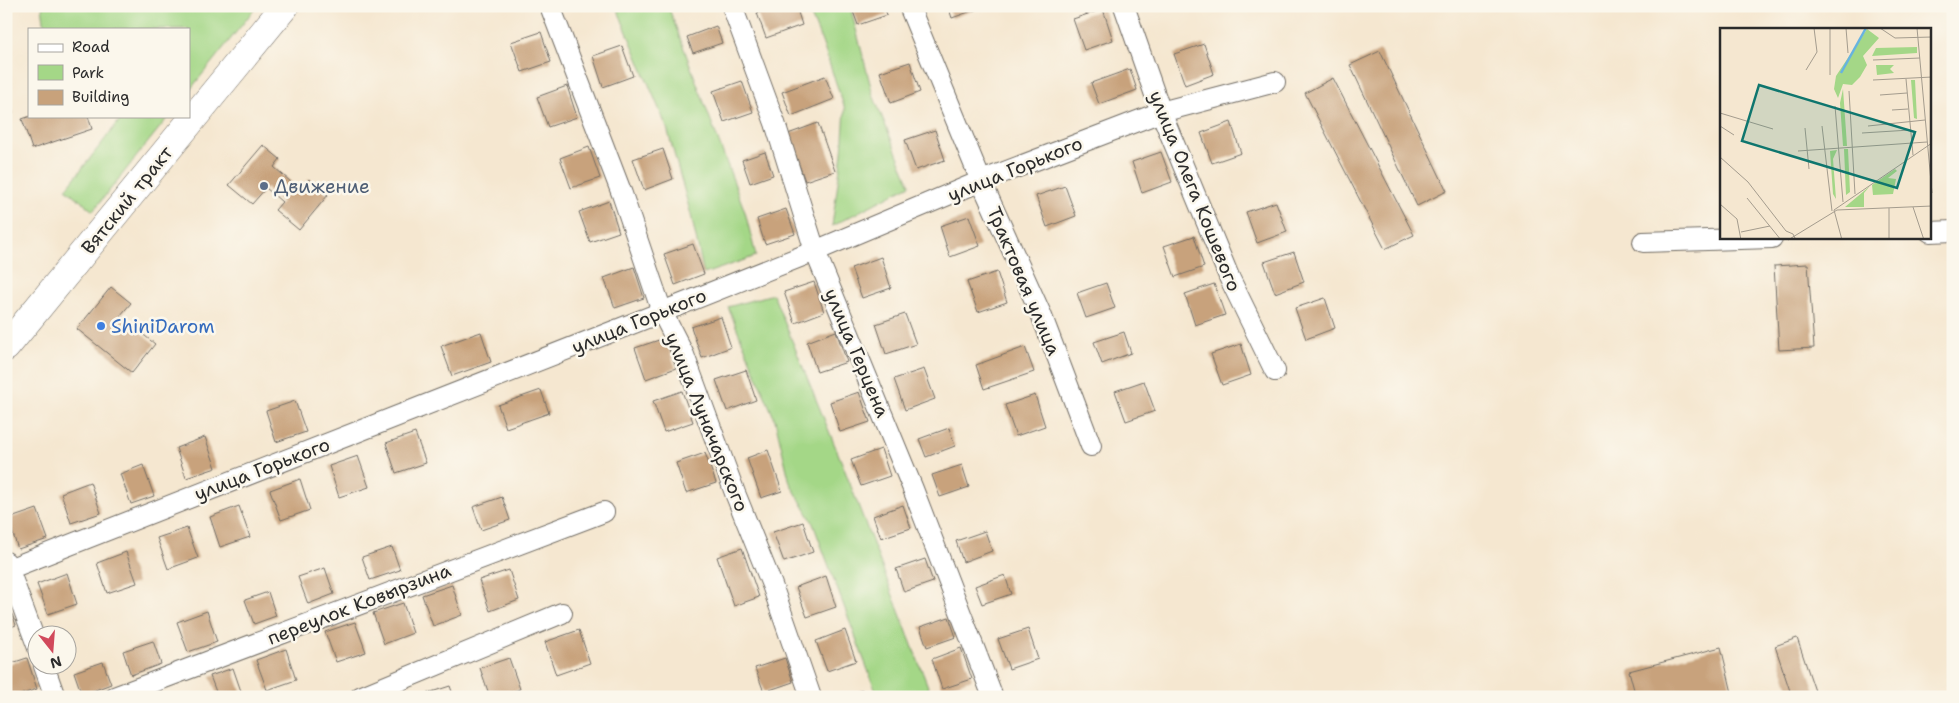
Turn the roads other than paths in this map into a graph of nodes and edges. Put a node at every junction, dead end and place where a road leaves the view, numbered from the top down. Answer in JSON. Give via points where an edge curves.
{"nodes":[{"id":1,"x":285,"y":6,"type":"edge"},
{"id":2,"x":550,"y":6,"type":"edge"},
{"id":3,"x":732,"y":6,"type":"edge"},
{"id":4,"x":909,"y":6,"type":"edge"},
{"id":5,"x":1124,"y":6,"type":"edge"},
{"id":6,"x":1275,"y":82,"type":"dead end"},
{"id":7,"x":1160,"y":112,"type":"junction"},
{"id":8,"x":981,"y":181,"type":"junction"},
{"id":9,"x":1932,"y":232,"type":"edge"},
{"id":10,"x":1953,"y":232,"type":"edge"},
{"id":11,"x":1740,"y":239,"type":"edge"},
{"id":12,"x":1643,"y":242,"type":"dead end"},
{"id":13,"x":815,"y":251,"type":"junction"},
{"id":14,"x":662,"y":312,"type":"junction"},
{"id":15,"x":6,"y":347,"type":"edge"},
{"id":16,"x":1275,"y":371,"type":"dead end"},
{"id":17,"x":1091,"y":446,"type":"dead end"},
{"id":18,"x":604,"y":512,"type":"dead end"},
{"id":19,"x":7,"y":567,"type":"edge"},
{"id":20,"x":562,"y":613,"type":"dead end"},
{"id":21,"x":30,"y":626,"type":"edge"},
{"id":22,"x":48,"y":676,"type":"edge"},
{"id":23,"x":55,"y":697,"type":"edge"},
{"id":24,"x":114,"y":697,"type":"edge"},
{"id":25,"x":360,"y":697,"type":"edge"},
{"id":26,"x":811,"y":697,"type":"edge"},
{"id":27,"x":993,"y":697,"type":"edge"}],
"edges":[{"from":1,"to":15,"type":"main road","name":"Вятский тракт"},
{"from":2,"to":14,"type":"street","name":"улица Луначарского","via":[[622,194]]},
{"from":3,"to":13,"type":"street","name":"улица Герцена","via":[[775,123]]},
{"from":4,"to":8,"type":"street","name":"Трактовая улица"},
{"from":5,"to":7,"type":"street","name":"улица Олега Кошевого"},
{"from":6,"to":7,"type":"street","name":"улица Горького"},
{"from":7,"to":8,"type":"street","name":"улица Горького"},
{"from":7,"to":16,"type":"street","name":"улица Олега Кошевого","via":[[1230,279]]},
{"from":8,"to":13,"type":"street","name":"улица Горького"},
{"from":8,"to":17,"type":"street","name":"Трактовая улица","via":[[1041,314]]},
{"from":9,"to":10,"type":"street"},
{"from":11,"to":12,"type":"street"},
{"from":13,"to":14,"type":"street","name":"улица Горького"},
{"from":13,"to":27,"type":"street","name":"улица Герцена","via":[[913,489]]},
{"from":14,"to":19,"type":"street","name":"улица Горького"},
{"from":14,"to":26,"type":"street","name":"улица Луначарского","via":[[684,355]]},
{"from":18,"to":24,"type":"street","name":"переулок Ковырзина"},
{"from":19,"to":21,"type":"street"},
{"from":20,"to":25,"type":"street"},
{"from":22,"to":23,"type":"street"}]}
